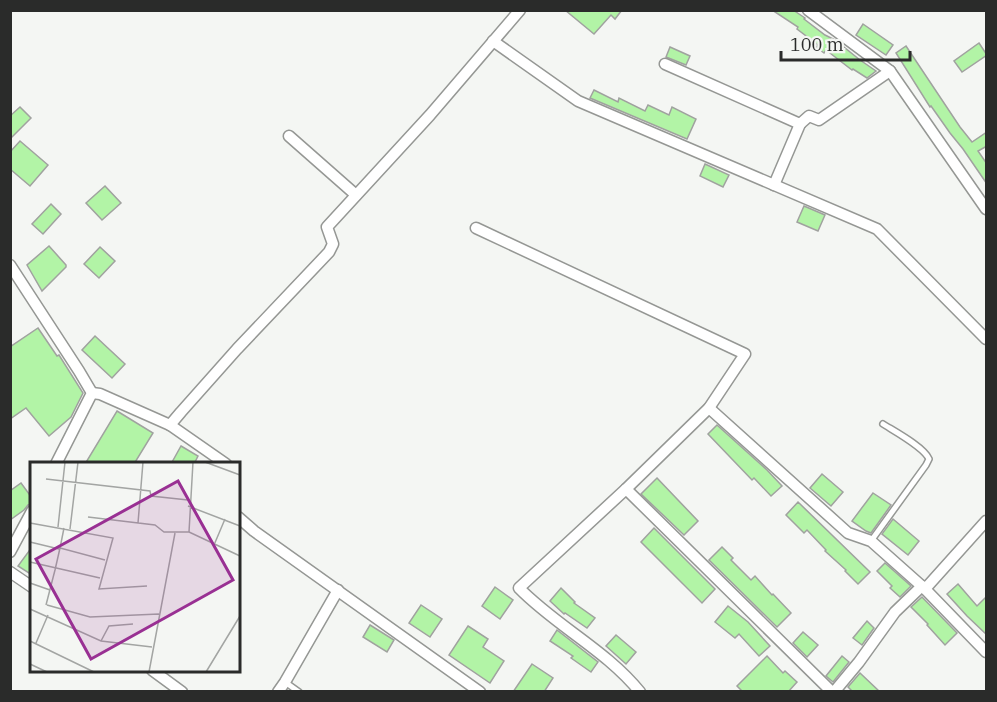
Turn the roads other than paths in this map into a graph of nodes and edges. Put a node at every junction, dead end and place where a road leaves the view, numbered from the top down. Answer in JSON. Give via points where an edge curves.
{"nodes":[{"id":1,"x":520,"y":10,"type":"edge"},
{"id":2,"x":808,"y":10,"type":"edge"},
{"id":3,"x":494,"y":41,"type":"junction"},
{"id":4,"x":665,"y":64,"type":"dead end"},
{"id":5,"x":890,"y":71,"type":"junction"},
{"id":6,"x":801,"y":124,"type":"junction"},
{"id":7,"x":289,"y":136,"type":"dead end"},
{"id":8,"x":774,"y":185,"type":"junction"},
{"id":9,"x":356,"y":195,"type":"junction"},
{"id":10,"x":987,"y":209,"type":"edge"},
{"id":11,"x":476,"y":228,"type":"dead end"},
{"id":12,"x":10,"y":266,"type":"edge"},
{"id":13,"x":987,"y":339,"type":"edge"},
{"id":14,"x":92,"y":393,"type":"junction"},
{"id":15,"x":709,"y":408,"type":"junction"},
{"id":16,"x":882,"y":423,"type":"dead end"},
{"id":17,"x":170,"y":426,"type":"junction"},
{"id":18,"x":57,"y":462,"type":"edge"},
{"id":19,"x":223,"y":462,"type":"edge"},
{"id":20,"x":626,"y":489,"type":"junction"},
{"id":21,"x":30,"y":514,"type":"edge"},
{"id":22,"x":240,"y":519,"type":"edge"},
{"id":23,"x":987,"y":521,"type":"edge"},
{"id":24,"x":15,"y":534,"type":"edge"},
{"id":25,"x":871,"y":541,"type":"junction"},
{"id":26,"x":10,"y":552,"type":"edge"},
{"id":27,"x":10,"y":572,"type":"edge"},
{"id":28,"x":30,"y":586,"type":"edge"},
{"id":29,"x":924,"y":587,"type":"junction"},
{"id":30,"x":338,"y":590,"type":"junction"},
{"id":31,"x":987,"y":652,"type":"edge"},
{"id":32,"x":155,"y":672,"type":"edge"},
{"id":33,"x":285,"y":682,"type":"junction"},
{"id":34,"x":837,"y":690,"type":"edge"},
{"id":35,"x":182,"y":692,"type":"edge"},
{"id":36,"x":278,"y":692,"type":"edge"},
{"id":37,"x":299,"y":692,"type":"edge"},
{"id":38,"x":480,"y":692,"type":"edge"},
{"id":39,"x":640,"y":692,"type":"edge"}],
"edges":[{"from":1,"to":3,"type":"street"},
{"from":2,"to":5,"type":"street"},
{"from":3,"to":8,"type":"street","via":[[578,101]]},
{"from":3,"to":9,"type":"street"},
{"from":4,"to":6,"type":"street"},
{"from":5,"to":6,"type":"street","via":[[819,120],[808,116]]},
{"from":5,"to":10,"type":"street"},
{"from":6,"to":8,"type":"street"},
{"from":7,"to":9,"type":"street"},
{"from":8,"to":13,"type":"street","via":[[877,229]]},
{"from":9,"to":17,"type":"street","via":[[327,228],[333,244],[329,252]]},
{"from":11,"to":15,"type":"street","via":[[745,354]]},
{"from":12,"to":14,"type":"street"},
{"from":14,"to":17,"type":"street"},
{"from":14,"to":18,"type":"street"},
{"from":15,"to":20,"type":"street"},
{"from":15,"to":25,"type":"street","via":[[848,533]]},
{"from":16,"to":25,"type":"lane","via":[[929,459]]},
{"from":17,"to":19,"type":"street"},
{"from":20,"to":34,"type":"street"},
{"from":20,"to":39,"type":"street","via":[[519,588],[616,667]]},
{"from":21,"to":24,"type":"street"},
{"from":22,"to":30,"type":"street"},
{"from":23,"to":29,"type":"street"},
{"from":24,"to":26,"type":"street"},
{"from":25,"to":29,"type":"street"},
{"from":27,"to":28,"type":"street"},
{"from":29,"to":31,"type":"street"},
{"from":29,"to":34,"type":"street","via":[[895,612]]},
{"from":30,"to":33,"type":"street"},
{"from":30,"to":38,"type":"street"},
{"from":32,"to":35,"type":"street"},
{"from":33,"to":36,"type":"street"},
{"from":33,"to":37,"type":"lane"}]}
